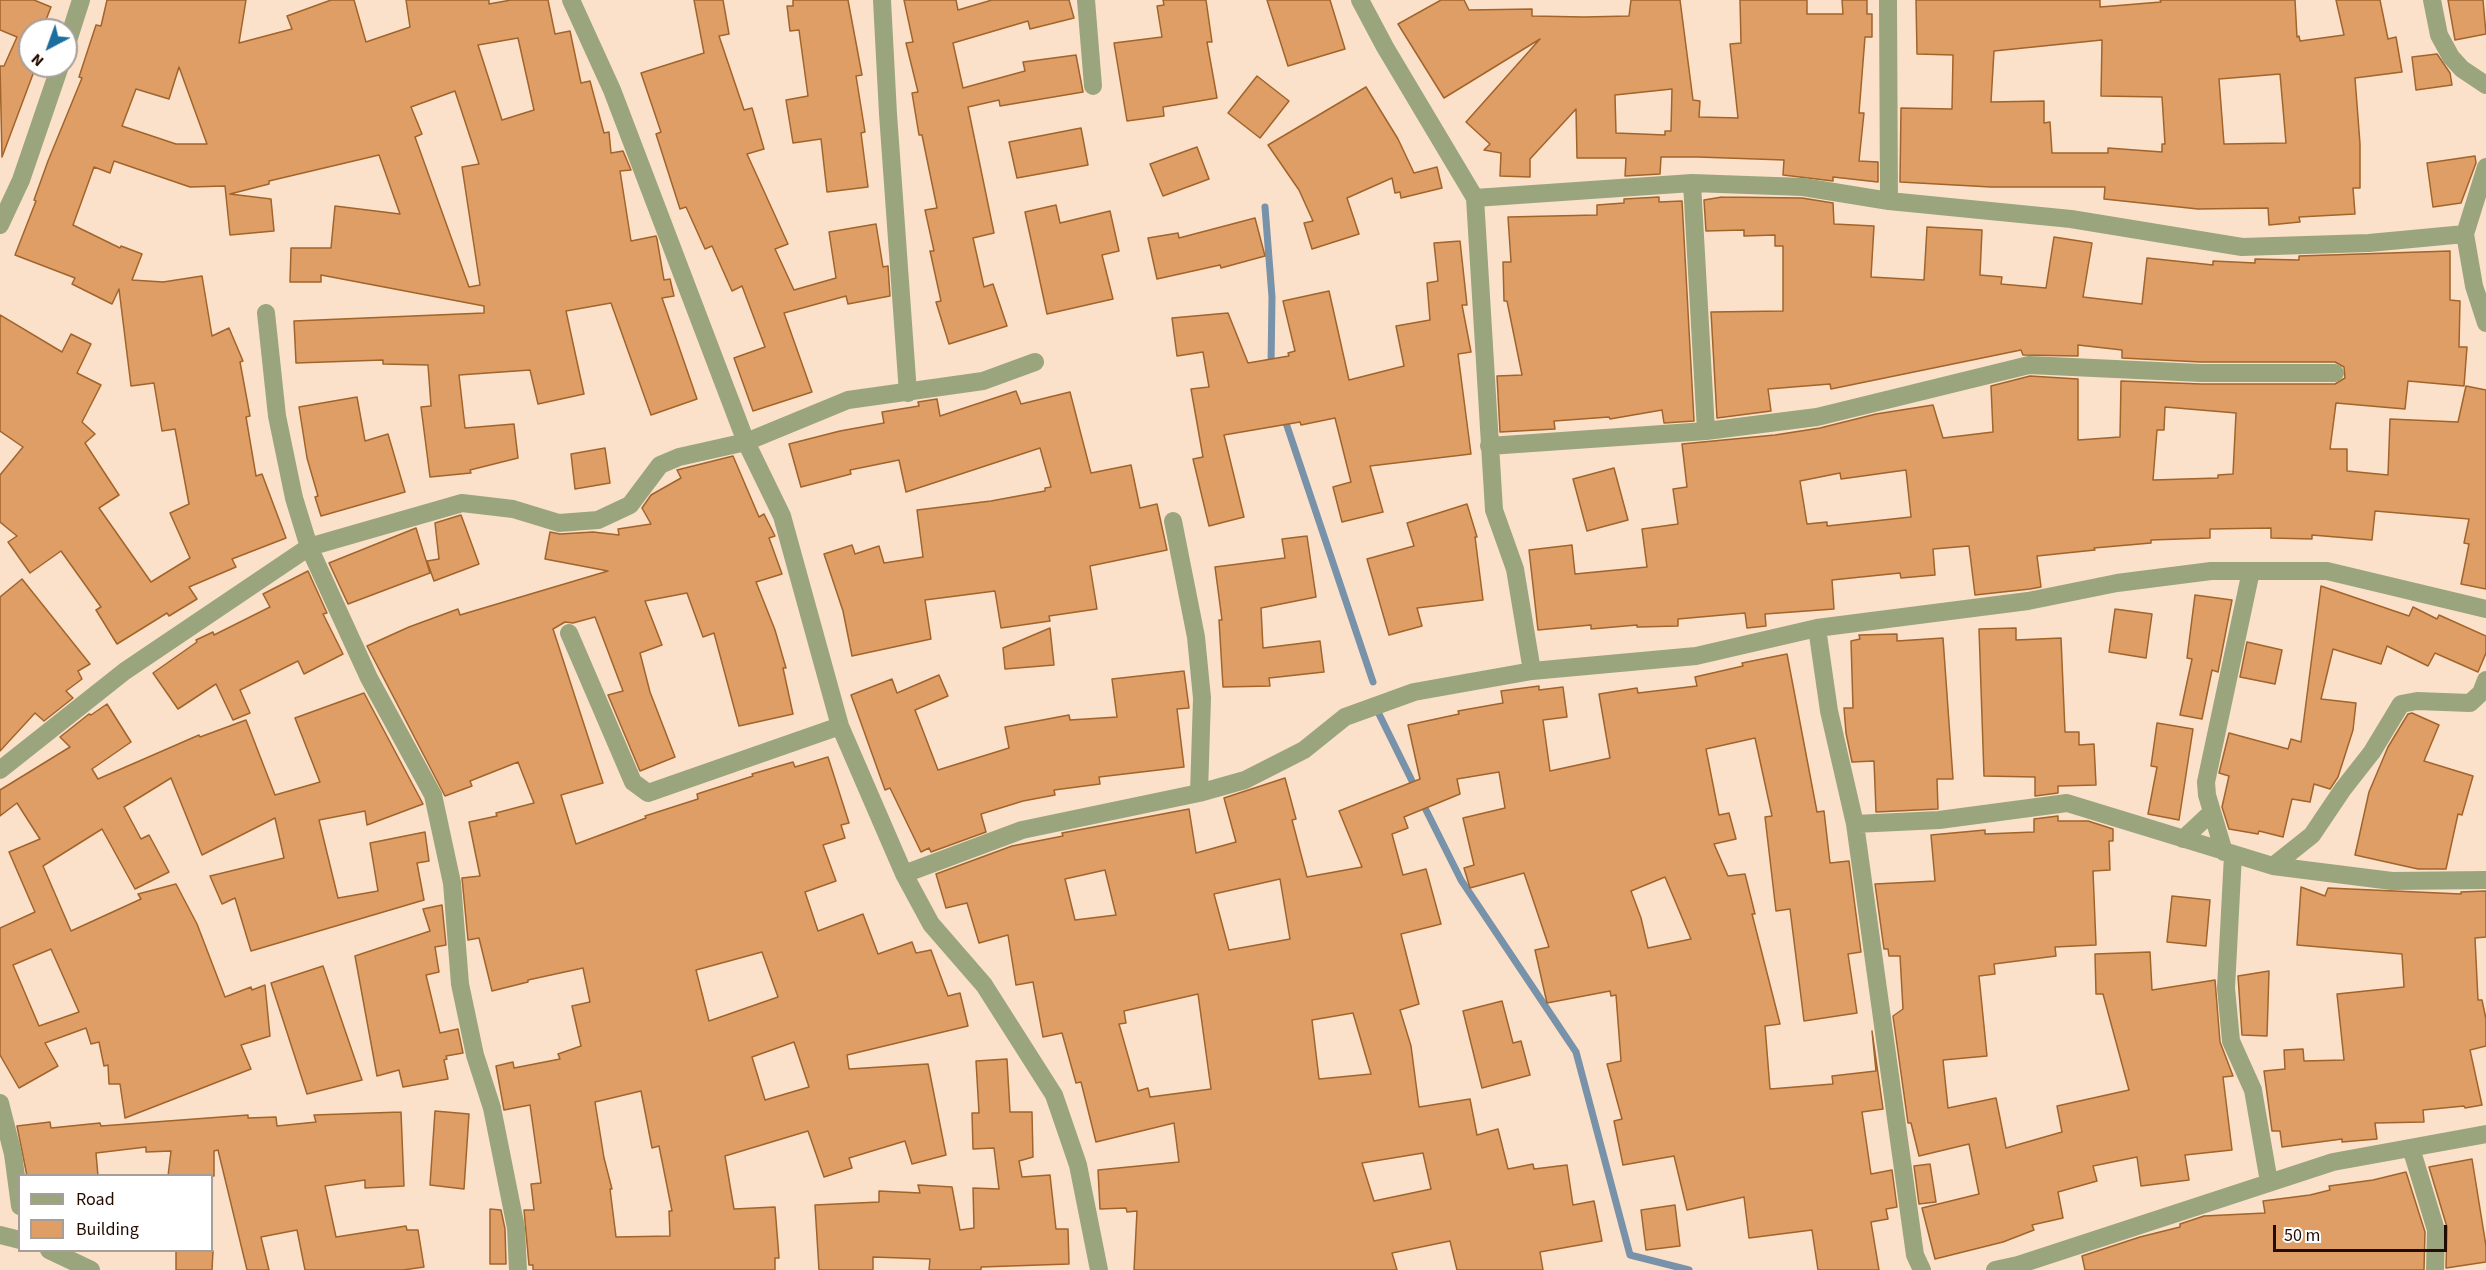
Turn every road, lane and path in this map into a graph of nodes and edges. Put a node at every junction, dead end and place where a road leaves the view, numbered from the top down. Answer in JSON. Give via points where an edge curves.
{"nodes":[{"id":1,"x":81,"y":0,"type":"edge"},
{"id":2,"x":571,"y":0,"type":"edge"},
{"id":3,"x":882,"y":0,"type":"edge"},
{"id":4,"x":1086,"y":0,"type":"edge"},
{"id":5,"x":1360,"y":0,"type":"edge"},
{"id":6,"x":1888,"y":0,"type":"edge"},
{"id":7,"x":2432,"y":0,"type":"edge"},
{"id":8,"x":75,"y":18,"type":"edge"},
{"id":9,"x":56,"y":78,"type":"edge"},
{"id":10,"x":2486,"y":85,"type":"edge"},
{"id":11,"x":1093,"y":86,"type":"dead end"},
{"id":12,"x":2486,"y":167,"type":"edge"},
{"id":13,"x":1692,"y":183,"type":"junction"},
{"id":14,"x":1475,"y":198,"type":"junction"},
{"id":15,"x":1889,"y":201,"type":"junction"},
{"id":16,"x":0,"y":225,"type":"edge"},
{"id":17,"x":2465,"y":234,"type":"junction"},
{"id":18,"x":266,"y":313,"type":"dead end"},
{"id":19,"x":2486,"y":323,"type":"edge"},
{"id":20,"x":1035,"y":362,"type":"dead end"},
{"id":21,"x":2335,"y":373,"type":"dead end"},
{"id":22,"x":908,"y":393,"type":"junction"},
{"id":23,"x":1706,"y":432,"type":"junction"},
{"id":24,"x":746,"y":442,"type":"junction"},
{"id":25,"x":1489,"y":446,"type":"junction"},
{"id":26,"x":1173,"y":521,"type":"dead end"},
{"id":27,"x":309,"y":547,"type":"junction"},
{"id":28,"x":2251,"y":572,"type":"junction"},
{"id":29,"x":2486,"y":609,"type":"edge"},
{"id":30,"x":1817,"y":628,"type":"junction"},
{"id":31,"x":569,"y":633,"type":"dead end"},
{"id":32,"x":1532,"y":671,"type":"junction"},
{"id":33,"x":2486,"y":680,"type":"edge"},
{"id":34,"x":840,"y":726,"type":"junction"},
{"id":35,"x":0,"y":771,"type":"edge"},
{"id":36,"x":1199,"y":793,"type":"junction"},
{"id":37,"x":2212,"y":812,"type":"junction"},
{"id":38,"x":1855,"y":824,"type":"junction"},
{"id":39,"x":2183,"y":839,"type":"junction"},
{"id":40,"x":2229,"y":854,"type":"junction"},
{"id":41,"x":2273,"y":866,"type":"junction"},
{"id":42,"x":904,"y":874,"type":"junction"},
{"id":43,"x":2486,"y":880,"type":"edge"},
{"id":44,"x":0,"y":1103,"type":"edge"},
{"id":45,"x":2486,"y":1134,"type":"edge"},
{"id":46,"x":2411,"y":1148,"type":"junction"},
{"id":47,"x":2269,"y":1182,"type":"junction"},
{"id":48,"x":18,"y":1191,"type":"edge"},
{"id":49,"x":0,"y":1235,"type":"edge"},
{"id":50,"x":18,"y":1240,"type":"edge"},
{"id":51,"x":51,"y":1252,"type":"edge"},
{"id":52,"x":2018,"y":1267,"type":"edge"},
{"id":53,"x":91,"y":1270,"type":"edge"},
{"id":54,"x":518,"y":1270,"type":"edge"},
{"id":55,"x":1099,"y":1270,"type":"edge"},
{"id":56,"x":1922,"y":1270,"type":"edge"},
{"id":57,"x":1995,"y":1270,"type":"edge"},
{"id":58,"x":2435,"y":1270,"type":"edge"}],
"edges":[{"from":1,"to":8,"type":"street"},
{"from":2,"to":24,"type":"street","via":[[612,90]]},
{"from":3,"to":22,"type":"street"},
{"from":4,"to":11,"type":"street"},
{"from":5,"to":14,"type":"street"},
{"from":6,"to":15,"type":"street"},
{"from":7,"to":10,"type":"street","via":[[2439,35],[2451,57]]},
{"from":9,"to":16,"type":"street","via":[[21,180]]},
{"from":12,"to":17,"type":"street"},
{"from":13,"to":14,"type":"street"},
{"from":13,"to":15,"type":"street","via":[[1803,187]]},
{"from":13,"to":23,"type":"street"},
{"from":14,"to":25,"type":"street"},
{"from":15,"to":17,"type":"street","via":[[2071,219],[2242,247],[2369,243]]},
{"from":17,"to":19,"type":"street"},
{"from":18,"to":27,"type":"street","via":[[277,416]]},
{"from":20,"to":22,"type":"street","via":[[983,381]]},
{"from":21,"to":23,"type":"street","via":[[2201,373],[2029,365],[1817,417]]},
{"from":22,"to":24,"type":"street","via":[[848,400]]},
{"from":23,"to":25,"type":"street"},
{"from":24,"to":27,"type":"street","via":[[660,465],[630,505],[598,520],[559,523],[513,509],[462,503]]},
{"from":24,"to":34,"type":"street","via":[[782,516]]},
{"from":25,"to":32,"type":"street","via":[[1494,510],[1515,569]]},
{"from":26,"to":36,"type":"street","via":[[1196,637],[1202,698]]},
{"from":27,"to":35,"type":"street","via":[[125,670]]},
{"from":27,"to":54,"type":"street","via":[[369,678],[433,795],[452,883],[460,984],[475,1055],[495,1119],[516,1228]]},
{"from":28,"to":29,"type":"street","via":[[2327,572]]},
{"from":28,"to":30,"type":"street","via":[[2211,571],[2117,583],[2028,601]]},
{"from":28,"to":37,"type":"street","via":[[2206,782]]},
{"from":30,"to":32,"type":"street","via":[[1695,656]]},
{"from":30,"to":38,"type":"street","via":[[1829,711]]},
{"from":31,"to":34,"type":"street","via":[[633,782],[648,793]]},
{"from":32,"to":36,"type":"street","via":[[1414,692],[1381,703],[1345,717],[1304,750],[1245,780]]},
{"from":33,"to":41,"type":"street","via":[[2481,693],[2470,704],[2401,704],[2312,835]]},
{"from":34,"to":42,"type":"street"},
{"from":36,"to":42,"type":"street","via":[[1023,830]]},
{"from":37,"to":39,"type":"street"},
{"from":37,"to":40,"type":"street"},
{"from":38,"to":39,"type":"street","via":[[1939,820],[2067,803]]},
{"from":38,"to":56,"type":"street","via":[[1915,1255]]},
{"from":39,"to":40,"type":"street"},
{"from":40,"to":41,"type":"street"},
{"from":40,"to":47,"type":"street","via":[[2226,988],[2231,1041],[2253,1090]]},
{"from":41,"to":43,"type":"street","via":[[2391,881]]},
{"from":42,"to":55,"type":"street","via":[[932,924],[984,986],[1054,1095],[1078,1165]]},
{"from":44,"to":48,"type":"street"},
{"from":45,"to":46,"type":"street"},
{"from":46,"to":47,"type":"street","via":[[2333,1162]]},
{"from":46,"to":58,"type":"street","via":[[2436,1230]]},
{"from":47,"to":52,"type":"street"},
{"from":49,"to":50,"type":"street"},
{"from":51,"to":53,"type":"street"},
{"from":52,"to":57,"type":"street"}]}
